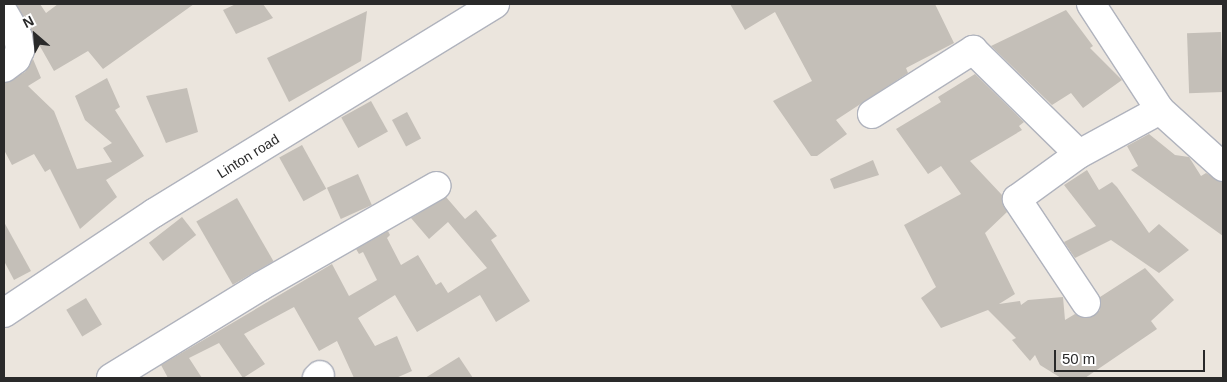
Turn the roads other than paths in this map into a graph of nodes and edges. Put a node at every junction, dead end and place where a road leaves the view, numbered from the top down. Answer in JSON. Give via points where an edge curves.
{"nodes":[{"id":1,"x":495,"y":4,"type":"edge"},
{"id":2,"x":1091,"y":4,"type":"edge"},
{"id":3,"x":4,"y":13,"type":"edge"},
{"id":4,"x":4,"y":68,"type":"edge"},
{"id":5,"x":1160,"y":110,"type":"junction"},
{"id":6,"x":872,"y":114,"type":"dead end"},
{"id":7,"x":1079,"y":154,"type":"junction"},
{"id":8,"x":1223,"y":168,"type":"edge"},
{"id":9,"x":436,"y":186,"type":"dead end"},
{"id":10,"x":1086,"y":303,"type":"dead end"},
{"id":11,"x":4,"y":312,"type":"edge"},
{"id":12,"x":111,"y":378,"type":"edge"}],
"edges":[{"from":1,"to":11,"type":"street","name":"Linton road","via":[[154,213]]},
{"from":2,"to":5,"type":"street"},
{"from":3,"to":4,"type":"street","via":[[18,37],[20,50],[16,59]]},
{"from":5,"to":7,"type":"street"},
{"from":5,"to":8,"type":"street"},
{"from":6,"to":7,"type":"street","via":[[973,50]]},
{"from":7,"to":10,"type":"street","via":[[1017,199]]},
{"from":9,"to":12,"type":"street","via":[[261,286]]}]}
